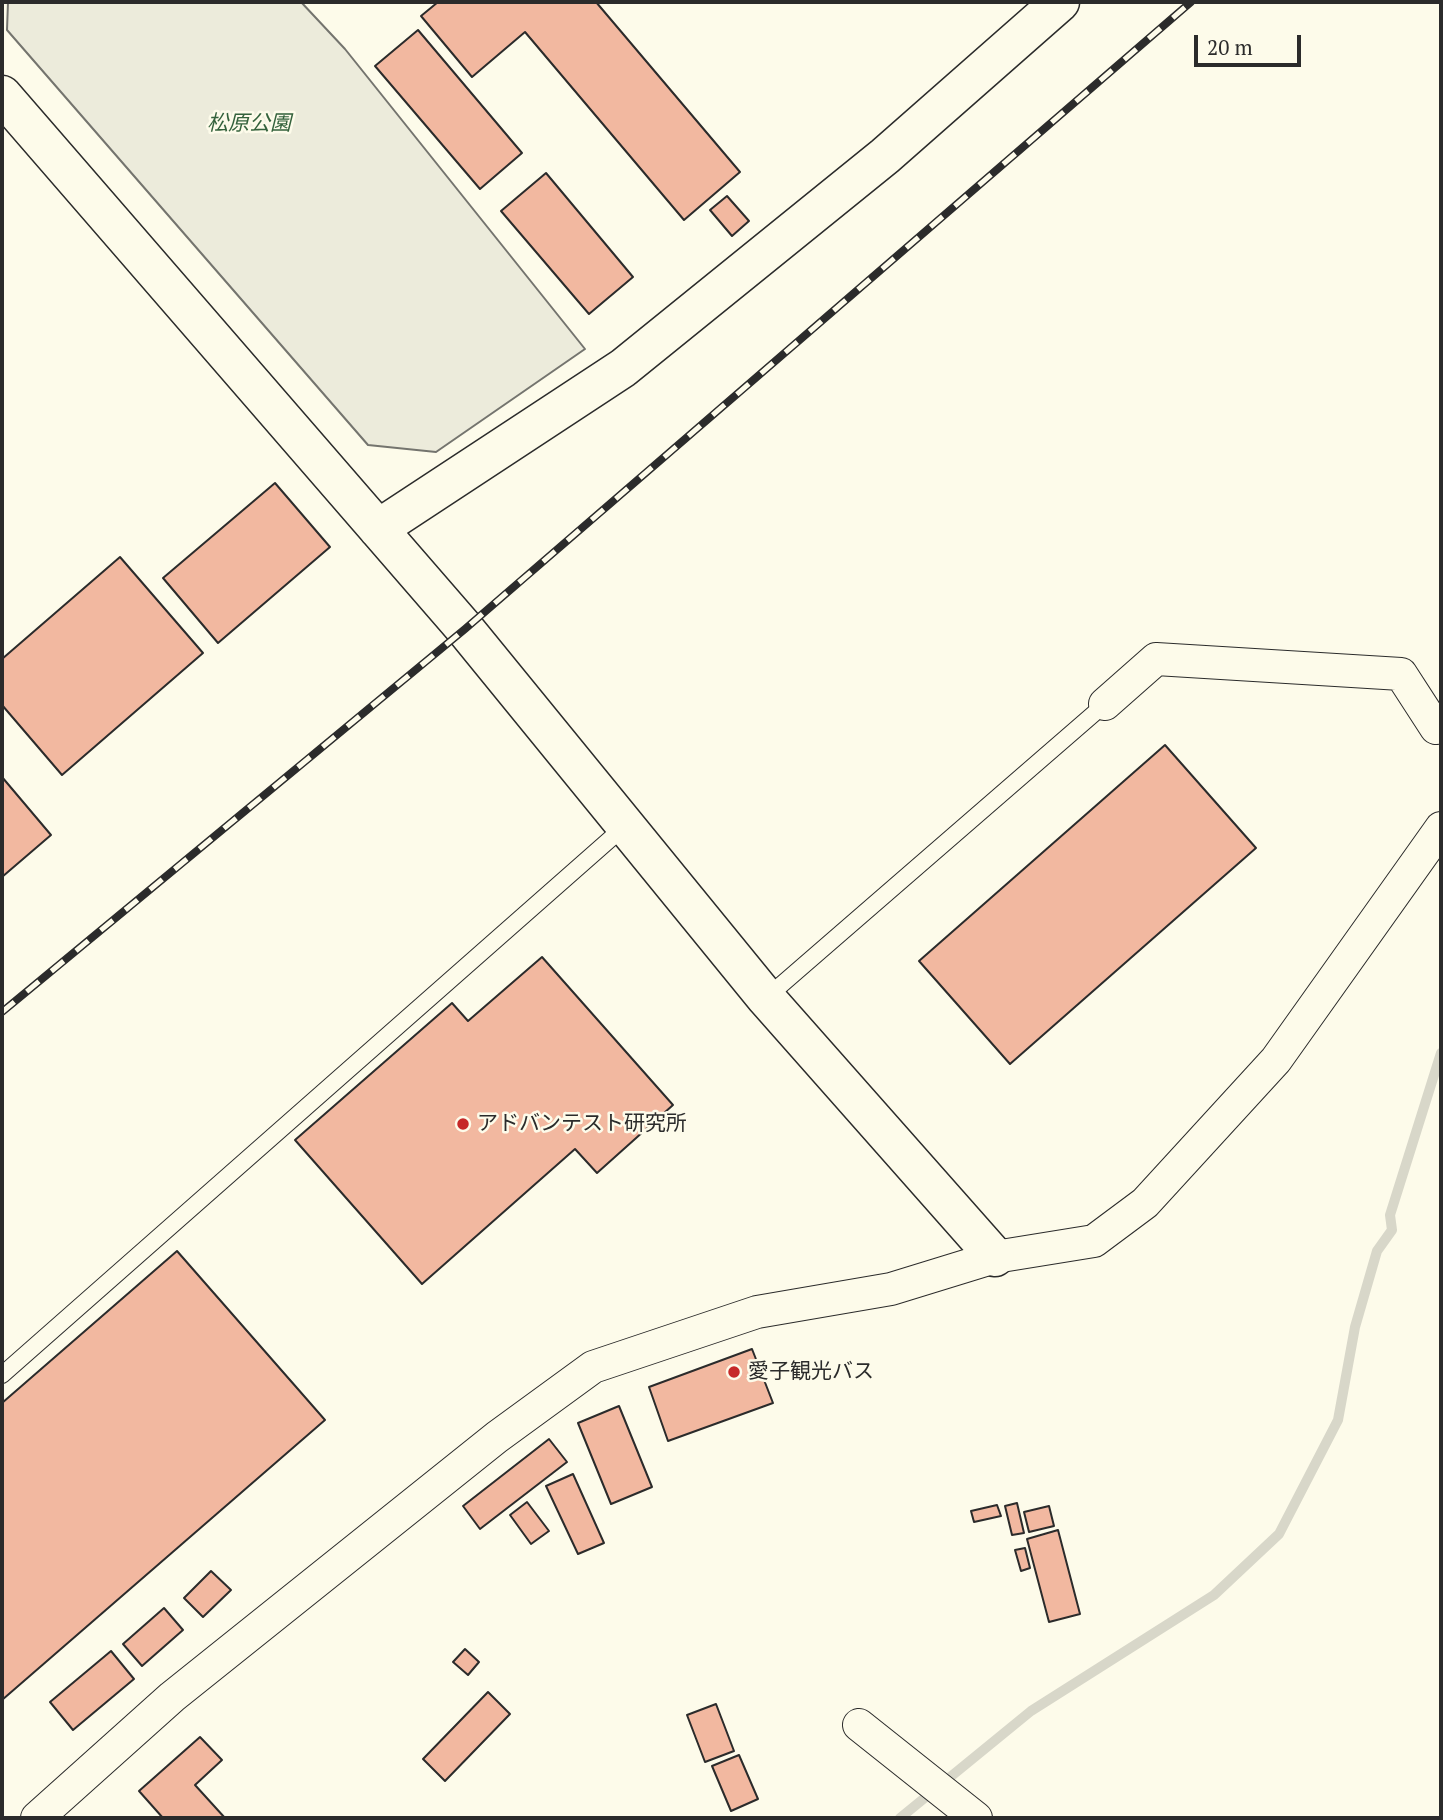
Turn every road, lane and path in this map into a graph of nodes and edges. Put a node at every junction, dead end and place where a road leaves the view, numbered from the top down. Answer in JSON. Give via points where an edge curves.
{"nodes":[{"id":1,"x":1060,"y":2,"type":"edge"},
{"id":2,"x":2,"y":95,"type":"edge"},
{"id":3,"x":378,"y":529,"type":"junction"},
{"id":4,"x":1105,"y":704,"type":"joint"},
{"id":5,"x":1436,"y":728,"type":"dead end"},
{"id":6,"x":625,"y":825,"type":"junction"},
{"id":7,"x":1441,"y":828,"type":"edge"},
{"id":8,"x":766,"y":998,"type":"junction"},
{"id":9,"x":995,"y":1257,"type":"junction"},
{"id":10,"x":2,"y":1375,"type":"edge"},
{"id":11,"x":859,"y":1725,"type":"dead end"},
{"id":12,"x":37,"y":1818,"type":"edge"},
{"id":13,"x":976,"y":1818,"type":"edge"}],
"edges":[{"from":1,"to":3,"type":"street","via":[[885,156],[623,368]]},
{"from":2,"to":3,"type":"street"},
{"from":3,"to":6,"type":"street"},
{"from":4,"to":5,"type":"street","via":[[1156,659],[1401,674]]},
{"from":4,"to":8,"type":"lane"},
{"from":6,"to":8,"type":"street"},
{"from":6,"to":10,"type":"lane"},
{"from":7,"to":9,"type":"street","via":[[1276,1060],[1145,1203],[1094,1241]]},
{"from":8,"to":9,"type":"street"},
{"from":9,"to":12,"type":"street","via":[[891,1289],[757,1311],[593,1367],[498,1437],[172,1697]]},
{"from":11,"to":13,"type":"street"}]}
